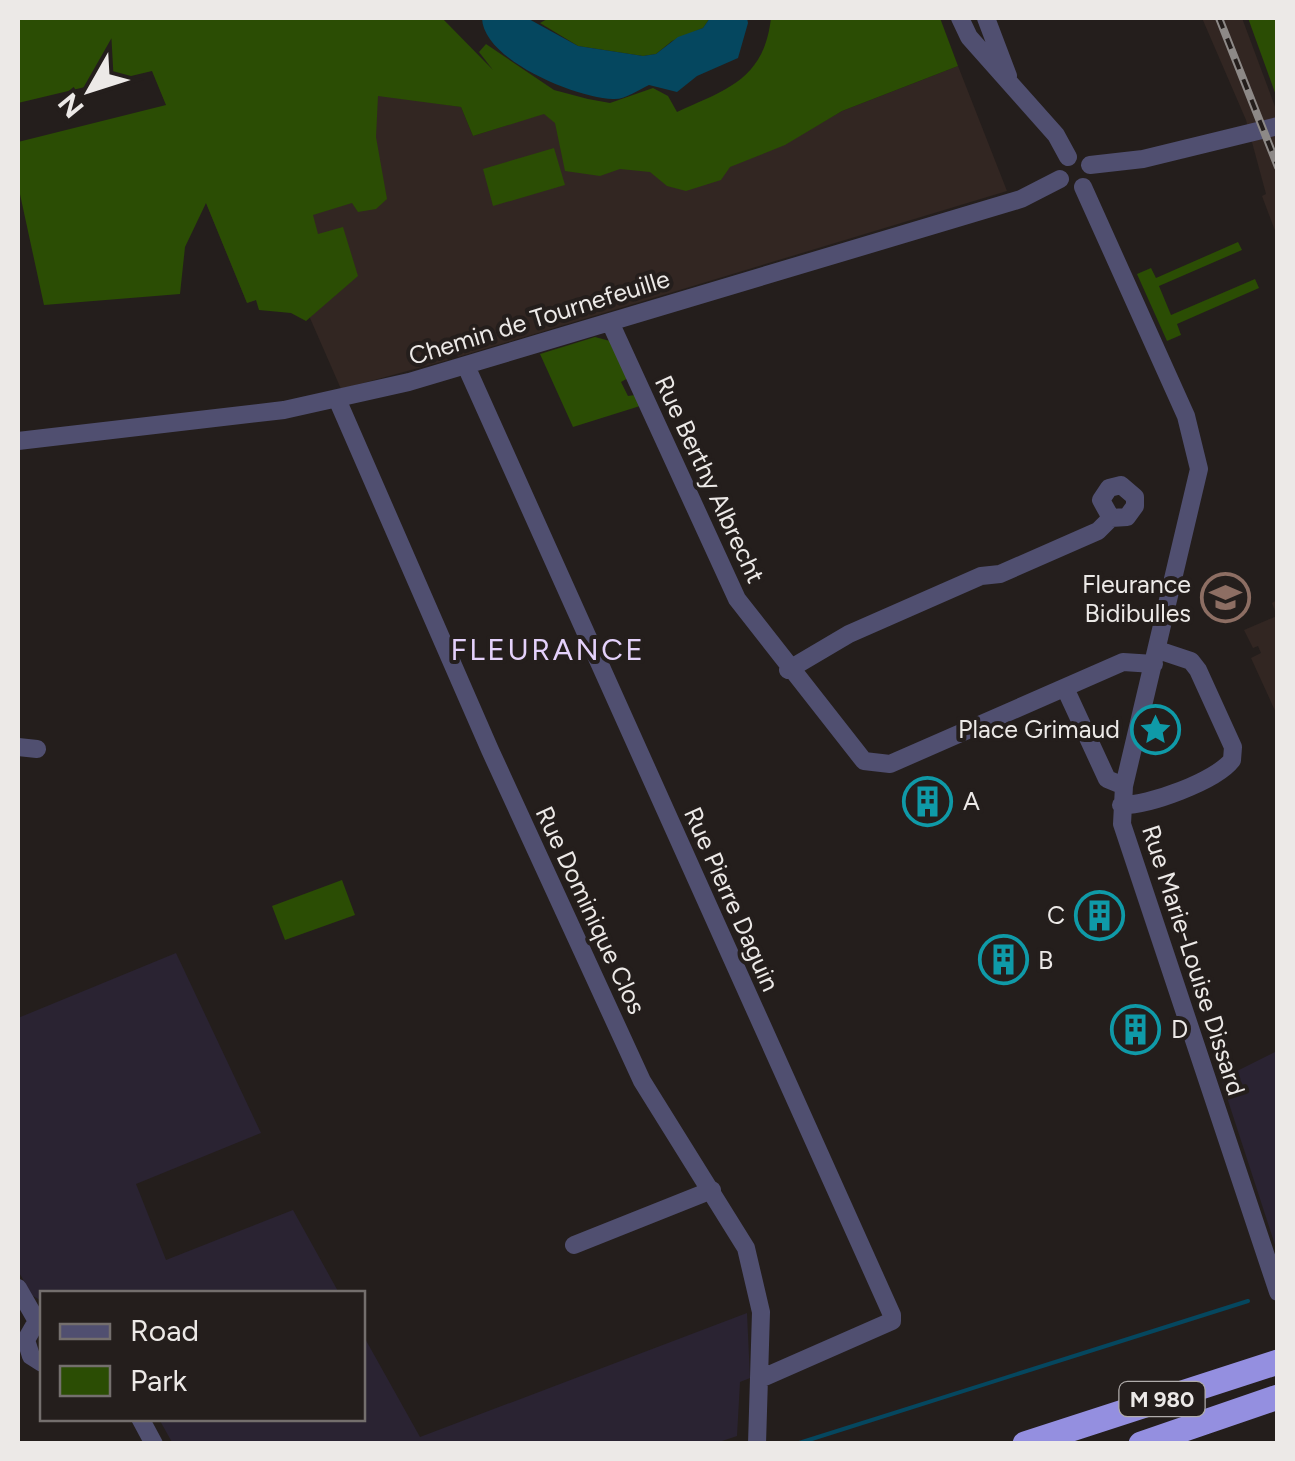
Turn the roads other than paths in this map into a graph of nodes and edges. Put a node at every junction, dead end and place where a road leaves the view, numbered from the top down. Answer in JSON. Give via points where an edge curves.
{"nodes":[{"id":1,"x":960,"y":18,"type":"edge"},
{"id":2,"x":986,"y":18,"type":"edge"},
{"id":3,"x":1010,"y":81,"type":"junction"},
{"id":4,"x":1278,"y":126,"type":"edge"},
{"id":5,"x":1068,"y":157,"type":"junction"},
{"id":6,"x":1090,"y":165,"type":"junction"},
{"id":7,"x":1060,"y":179,"type":"junction"},
{"id":8,"x":1083,"y":188,"type":"junction"},
{"id":9,"x":610,"y":322,"type":"junction"},
{"id":10,"x":466,"y":366,"type":"junction"},
{"id":11,"x":337,"y":399,"type":"junction"},
{"id":12,"x":18,"y":442,"type":"edge"},
{"id":13,"x":1111,"y":518,"type":"dead end"},
{"id":14,"x":1156,"y":657,"type":"junction"},
{"id":15,"x":788,"y":670,"type":"junction"},
{"id":16,"x":1065,"y":688,"type":"junction"},
{"id":17,"x":1123,"y":796,"type":"junction"},
{"id":18,"x":712,"y":1190,"type":"junction"},
{"id":19,"x":574,"y":1245,"type":"dead end"},
{"id":20,"x":18,"y":1288,"type":"edge"},
{"id":21,"x":1278,"y":1292,"type":"edge"},
{"id":22,"x":40,"y":1322,"type":"edge"},
{"id":23,"x":22,"y":1346,"type":"edge"},
{"id":24,"x":1278,"y":1362,"type":"edge"},
{"id":25,"x":760,"y":1379,"type":"junction"},
{"id":26,"x":1278,"y":1397,"type":"edge"},
{"id":27,"x":142,"y":1421,"type":"edge"},
{"id":28,"x":154,"y":1444,"type":"edge"},
{"id":29,"x":757,"y":1444,"type":"edge"},
{"id":30,"x":1026,"y":1444,"type":"edge"},
{"id":31,"x":1141,"y":1444,"type":"edge"}],
"edges":[{"from":1,"to":3,"type":"street"},
{"from":2,"to":3,"type":"street"},
{"from":3,"to":5,"type":"street"},
{"from":4,"to":6,"type":"street"},
{"from":5,"to":6,"type":"street"},
{"from":5,"to":7,"type":"street"},
{"from":6,"to":8,"type":"street"},
{"from":7,"to":8,"type":"street"},
{"from":7,"to":9,"type":"street","name":"Chemin de Tournefeuille","via":[[1020,199]]},
{"from":8,"to":14,"type":"street","name":"Rue Marie-Louise Dissard","via":[[1198,448],[1196,492]]},
{"from":9,"to":10,"type":"street","name":"Chemin de Tournefeuille"},
{"from":9,"to":15,"type":"street","name":"Rue Berthy Albrecht","via":[[716,560]]},
{"from":10,"to":11,"type":"street","name":"Chemin de Tournefeuille"},
{"from":10,"to":25,"type":"street","name":"Rue Pierre Daguin","via":[[892,1315],[892,1321]]},
{"from":11,"to":12,"type":"street","name":"Chemin de Tournefeuille"},
{"from":11,"to":18,"type":"street","name":"Rue Dominique Clos","via":[[642,1081]]},
{"from":13,"to":15,"type":"street","via":[[1098,531],[849,634]]},
{"from":14,"to":16,"type":"street","name":"Rue Berthy Albrecht","via":[[1124,662]]},
{"from":14,"to":17,"type":"street","name":"Rue Marie-Louise Dissard"},
{"from":14,"to":17,"type":"street","via":[[1191,661],[1198,670],[1233,746],[1232,760],[1152,802]]},
{"from":15,"to":16,"type":"street","name":"Rue Berthy Albrecht","via":[[852,752],[876,765]]},
{"from":16,"to":17,"type":"street","via":[[1107,778]]},
{"from":17,"to":21,"type":"street","name":"Rue Marie-Louise Dissard","via":[[1127,839]]},
{"from":18,"to":19,"type":"street"},
{"from":18,"to":25,"type":"street","name":"Rue Dominique Clos","via":[[746,1248],[756,1283]]},
{"from":20,"to":22,"type":"street"},
{"from":22,"to":23,"type":"street"},
{"from":24,"to":30,"type":"highway","number":"M 980"},
{"from":25,"to":29,"type":"street","name":"Rue Dominique Clos"},
{"from":26,"to":31,"type":"highway","number":"M 980"},
{"from":27,"to":28,"type":"street"}]}
